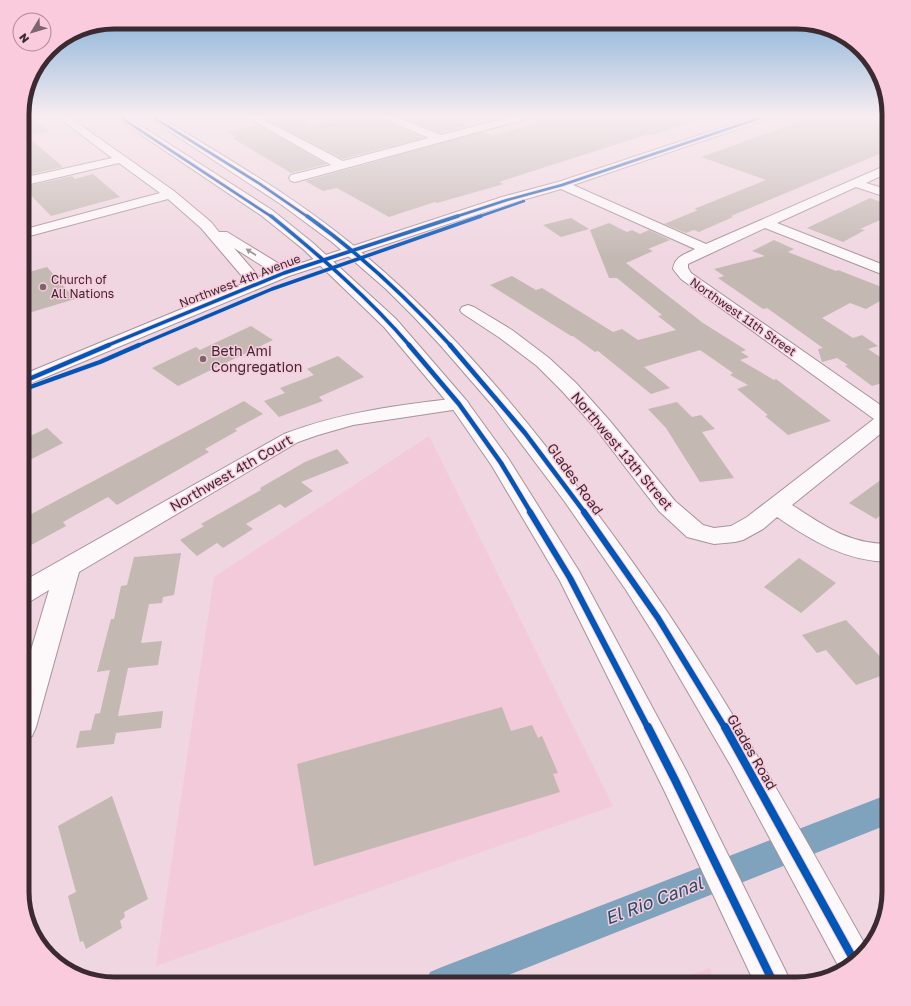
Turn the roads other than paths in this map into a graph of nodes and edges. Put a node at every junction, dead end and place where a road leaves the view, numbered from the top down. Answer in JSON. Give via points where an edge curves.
{"nodes":[{"id":1,"x":100,"y":164,"type":"edge"},
{"id":2,"x":128,"y":164,"type":"edge"},
{"id":3,"x":192,"y":164,"type":"edge"},
{"id":4,"x":226,"y":164,"type":"edge"},
{"id":5,"x":345,"y":164,"type":"edge"},
{"id":6,"x":624,"y":164,"type":"edge"},
{"id":7,"x":341,"y":165,"type":"joint"},
{"id":8,"x":882,"y":171,"type":"edge"},
{"id":9,"x":295,"y":178,"type":"dead end"},
{"id":10,"x":29,"y":180,"type":"edge"},
{"id":11,"x":855,"y":183,"type":"junction"},
{"id":12,"x":562,"y":185,"type":"junction"},
{"id":13,"x":547,"y":192,"type":"junction"},
{"id":14,"x":882,"y":192,"type":"edge"},
{"id":15,"x":170,"y":194,"type":"junction"},
{"id":16,"x":583,"y":195,"type":"junction"},
{"id":17,"x":764,"y":223,"type":"junction"},
{"id":18,"x":206,"y":225,"type":"junction"},
{"id":19,"x":29,"y":232,"type":"edge"},
{"id":20,"x":706,"y":249,"type":"junction"},
{"id":21,"x":356,"y":255,"type":"junction"},
{"id":22,"x":327,"y":264,"type":"junction"},
{"id":23,"x":882,"y":269,"type":"edge"},
{"id":24,"x":284,"y":273,"type":"junction"},
{"id":25,"x":256,"y":283,"type":"junction"},
{"id":26,"x":468,"y":310,"type":"dead end"},
{"id":27,"x":29,"y":379,"type":"edge"},
{"id":28,"x":29,"y":387,"type":"edge"},
{"id":29,"x":459,"y":404,"type":"junction"},
{"id":30,"x":882,"y":414,"type":"edge"},
{"id":31,"x":882,"y":423,"type":"edge"},
{"id":32,"x":777,"y":506,"type":"junction"},
{"id":33,"x":882,"y":551,"type":"edge"},
{"id":34,"x":68,"y":568,"type":"junction"},
{"id":35,"x":29,"y":590,"type":"edge"},
{"id":36,"x":29,"y":703,"type":"edge"},
{"id":37,"x":853,"y":956,"type":"edge"},
{"id":38,"x":771,"y":977,"type":"edge"}],
"edges":[{"from":1,"to":10,"type":"street"},
{"from":2,"to":15,"type":"street"},
{"from":3,"to":22,"type":"street","via":[[267,213]]},
{"from":4,"to":21,"type":"street","name":"Glades Road","via":[[293,207]]},
{"from":5,"to":7,"type":"street"},
{"from":6,"to":12,"type":"street","name":"Northwest 4th Avenue"},
{"from":7,"to":9,"type":"street"},
{"from":8,"to":11,"type":"street"},
{"from":11,"to":14,"type":"street"},
{"from":11,"to":17,"type":"street"},
{"from":12,"to":13,"type":"street","name":"Northwest 4th Avenue"},
{"from":12,"to":16,"type":"street"},
{"from":12,"to":21,"type":"street","name":"Northwest 4th Avenue","via":[[506,200]]},
{"from":13,"to":16,"type":"street"},
{"from":13,"to":21,"type":"street","name":"Northwest 4th Avenue"},
{"from":15,"to":18,"type":"street"},
{"from":15,"to":19,"type":"street"},
{"from":16,"to":20,"type":"street"},
{"from":17,"to":20,"type":"street"},
{"from":17,"to":23,"type":"street"},
{"from":24,"to":18,"type":"street","one_way":true},
{"from":18,"to":25,"type":"street"},
{"from":20,"to":30,"type":"street","name":"Northwest 11th Street","via":[[681,262],[680,269],[686,276]]},
{"from":21,"to":22,"type":"street","name":"Northwest 4th Avenue"},
{"from":21,"to":37,"type":"street","name":"Glades Road","via":[[412,306],[462,357],[542,454],[621,563],[670,637],[740,754]]},
{"from":22,"to":24,"type":"street","name":"Northwest 4th Avenue"},
{"from":22,"to":28,"type":"street","name":"Northwest 4th Avenue","via":[[100,362]]},
{"from":22,"to":29,"type":"street","via":[[390,323]]},
{"from":24,"to":25,"type":"street","name":"Northwest 4th Avenue"},
{"from":25,"to":27,"type":"street","name":"Northwest 4th Avenue"},
{"from":26,"to":32,"type":"street","name":"Northwest 13th Street","via":[[543,362],[569,387],[603,425],[654,492],[695,531],[714,536],[734,534]]},
{"from":29,"to":34,"type":"street","name":"Northwest 4th Court","via":[[364,416],[327,424],[309,431],[276,446]]},
{"from":29,"to":38,"type":"street","via":[[501,463],[570,578],[675,780]]},
{"from":31,"to":32,"type":"street","name":"Northwest 13th Street"},
{"from":32,"to":33,"type":"street","via":[[830,540],[854,549]]},
{"from":34,"to":35,"type":"street","name":"Northwest 4th Court"},
{"from":34,"to":36,"type":"street"}]}
